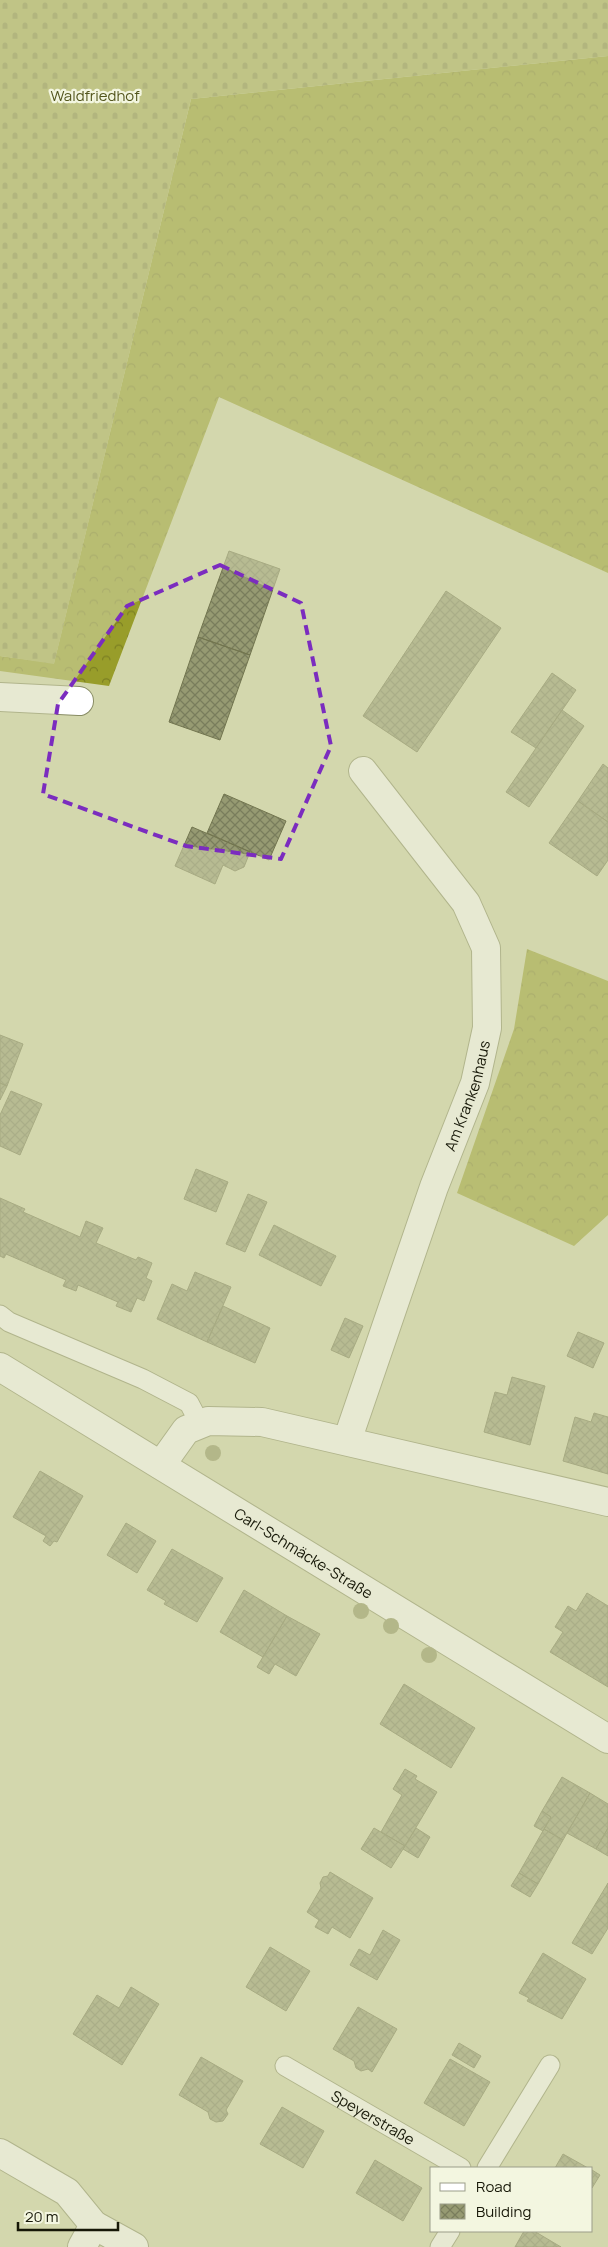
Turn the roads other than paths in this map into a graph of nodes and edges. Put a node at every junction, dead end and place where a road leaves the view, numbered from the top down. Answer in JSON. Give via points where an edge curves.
{"nodes":[{"id":1,"x":0,"y":697,"type":"edge"},
{"id":2,"x":79,"y":701,"type":"dead end"},
{"id":3,"x":363,"y":771,"type":"dead end"},
{"id":4,"x":0,"y":1315,"type":"edge"},
{"id":5,"x":0,"y":1367,"type":"edge"},
{"id":6,"x":200,"y":1424,"type":"junction"},
{"id":7,"x":347,"y":1441,"type":"junction"},
{"id":8,"x":161,"y":1465,"type":"junction"},
{"id":9,"x":608,"y":1502,"type":"edge"},
{"id":10,"x":608,"y":1739,"type":"edge"},
{"id":11,"x":550,"y":2065,"type":"dead end"},
{"id":12,"x":285,"y":2066,"type":"dead end"},
{"id":13,"x":0,"y":2153,"type":"edge"},
{"id":14,"x":460,"y":2167,"type":"edge"},
{"id":15,"x":488,"y":2167,"type":"edge"},
{"id":16,"x":449,"y":2232,"type":"edge"},
{"id":17,"x":88,"y":2236,"type":"edge"},
{"id":18,"x":134,"y":2247,"type":"edge"},
{"id":19,"x":440,"y":2247,"type":"edge"}],
"edges":[{"from":1,"to":2,"type":"street"},
{"from":3,"to":7,"type":"street","name":"Am Krankenhaus","via":[[466,903],[486,948],[487,1028],[475,1083],[434,1187]]},
{"from":4,"to":6,"type":"lane","via":[[8,1322],[189,1402]]},
{"from":5,"to":8,"type":"street","name":"Carl-Schmäcke-Straße"},
{"from":6,"to":7,"type":"street","via":[[208,1421],[262,1422]]},
{"from":6,"to":8,"type":"street","via":[[186,1430]]},
{"from":7,"to":9,"type":"street"},
{"from":8,"to":10,"type":"street","name":"Carl-Schmäcke-Straße"},
{"from":11,"to":15,"type":"lane"},
{"from":12,"to":14,"type":"lane","name":"Speyerstraße"},
{"from":13,"to":17,"type":"street","via":[[67,2192]]},
{"from":16,"to":19,"type":"lane"},
{"from":17,"to":18,"type":"street"}]}
